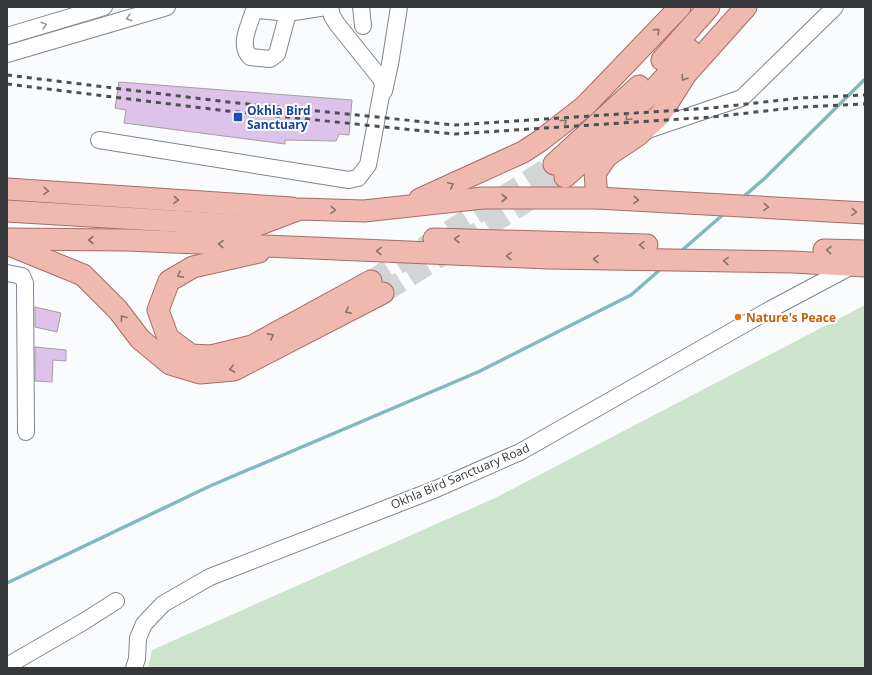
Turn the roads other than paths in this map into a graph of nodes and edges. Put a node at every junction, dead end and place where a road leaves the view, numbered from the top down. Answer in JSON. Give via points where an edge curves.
{"nodes":[{"id":1,"x":104,"y":7,"type":"edge"},
{"id":2,"x":167,"y":7,"type":"edge"},
{"id":3,"x":326,"y":7,"type":"edge"},
{"id":4,"x":330,"y":7,"type":"edge"},
{"id":5,"x":361,"y":7,"type":"edge"},
{"id":6,"x":399,"y":7,"type":"edge"},
{"id":7,"x":680,"y":7,"type":"edge"},
{"id":8,"x":709,"y":7,"type":"edge"},
{"id":9,"x":730,"y":7,"type":"edge"},
{"id":10,"x":746,"y":7,"type":"edge"},
{"id":11,"x":835,"y":7,"type":"edge"},
{"id":12,"x":288,"y":13,"type":"dead end"},
{"id":13,"x":363,"y":26,"type":"dead end"},
{"id":14,"x":7,"y":36,"type":"edge"},
{"id":15,"x":7,"y":54,"type":"edge"},
{"id":16,"x":384,"y":91,"type":"junction"},
{"id":17,"x":641,"y":133,"type":"junction"},
{"id":18,"x":99,"y":140,"type":"dead end"},
{"id":19,"x":7,"y":189,"type":"edge"},
{"id":20,"x":597,"y":198,"type":"junction"},
{"id":21,"x":403,"y":207,"type":"junction"},
{"id":22,"x":300,"y":209,"type":"junction"},
{"id":23,"x":7,"y":211,"type":"edge"},
{"id":24,"x":865,"y":213,"type":"edge"},
{"id":25,"x":7,"y":239,"type":"edge"},
{"id":26,"x":7,"y":244,"type":"edge"},
{"id":27,"x":285,"y":247,"type":"junction"},
{"id":28,"x":861,"y":261,"type":"edge"},
{"id":29,"x":7,"y":273,"type":"edge"},
{"id":30,"x":26,"y":432,"type":"dead end"},
{"id":31,"x":116,"y":601,"type":"dead end"},
{"id":32,"x":7,"y":666,"type":"edge"},
{"id":33,"x":134,"y":668,"type":"edge"}],
"edges":[{"from":14,"to":1,"type":"street","one_way":true},
{"from":2,"to":15,"type":"street","one_way":true},
{"from":3,"to":12,"type":"street"},
{"from":4,"to":16,"type":"street","via":[[337,24],[380,79]]},
{"from":5,"to":13,"type":"street"},
{"from":6,"to":16,"type":"street"},
{"from":21,"to":7,"type":"main road","one_way":true,"via":[[523,152],[540,141],[585,106]]},
{"from":9,"to":8,"type":"main road","one_way":true,"via":[[613,134],[560,170]]},
{"from":10,"to":17,"type":"main road","one_way":true,"via":[[686,74],[660,115]]},
{"from":11,"to":17,"type":"street","via":[[742,98]]},
{"from":16,"to":18,"type":"street","via":[[368,165],[358,178],[350,180]]},
{"from":17,"to":20,"type":"main road","via":[[606,156],[595,173]]},
{"from":19,"to":22,"type":"main road","one_way":true},
{"from":21,"to":20,"type":"main road","one_way":true,"via":[[483,198]]},
{"from":20,"to":24,"type":"main road","one_way":true},
{"from":22,"to":21,"type":"main road","one_way":true,"via":[[364,211]]},
{"from":22,"to":23,"type":"main road","via":[[255,226]]},
{"from":27,"to":25,"type":"main road","one_way":true,"via":[[127,240]]},
{"from":27,"to":26,"type":"main road","one_way":true,"via":[[193,268],[169,281],[158,310],[168,338],[191,355],[211,356],[252,346],[377,287],[234,370],[200,373],[170,364],[140,339],[118,310],[83,275]]},
{"from":28,"to":27,"type":"main road","one_way":true,"via":[[793,255],[550,250],[348,236],[321,248]]},
{"from":28,"to":33,"type":"street","name":"Okhla Bird Sanctuary Road","via":[[771,309],[520,452],[436,489],[203,581],[163,604],[144,624],[138,638]]},
{"from":29,"to":30,"type":"street","via":[[22,276],[25,283]]},
{"from":31,"to":32,"type":"street"}]}
